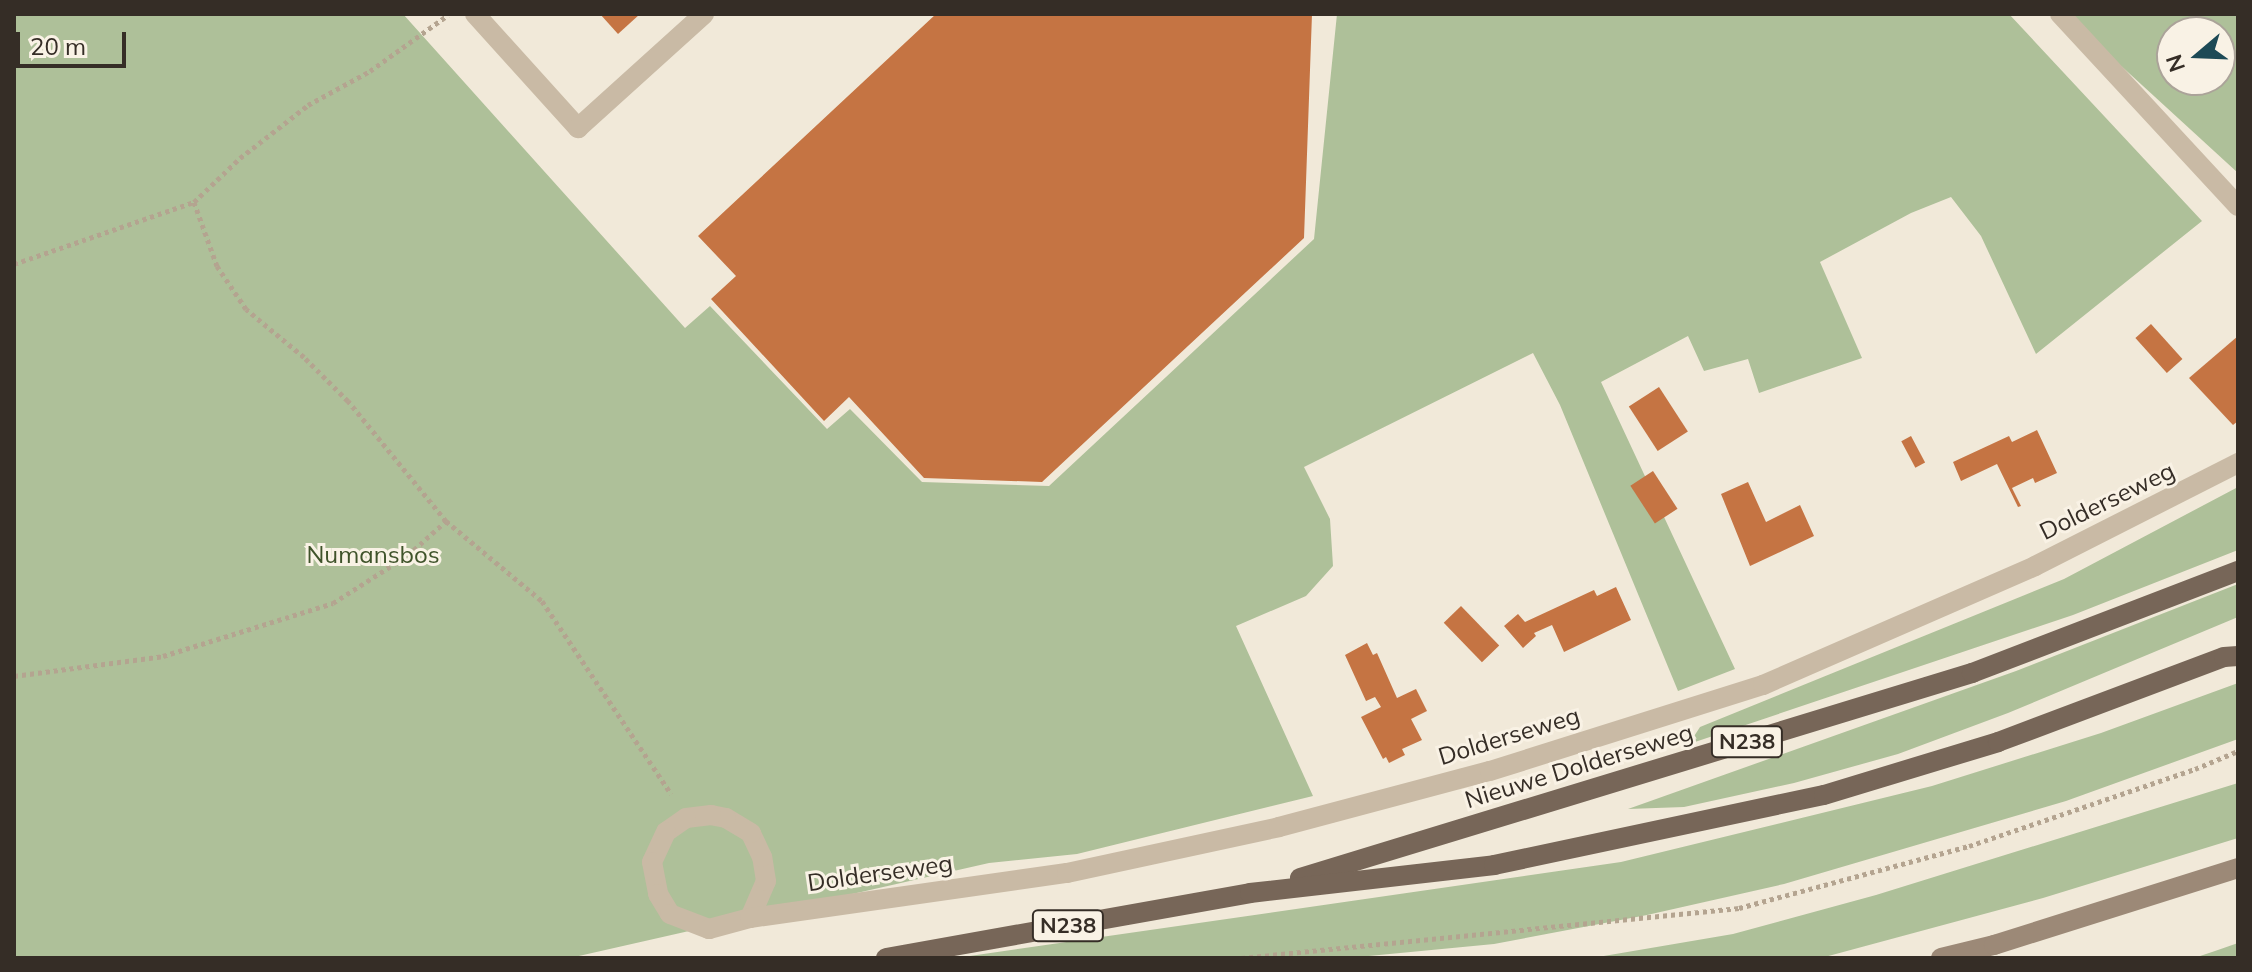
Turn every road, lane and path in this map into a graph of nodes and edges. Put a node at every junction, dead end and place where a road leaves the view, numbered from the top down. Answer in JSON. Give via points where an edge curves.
{"nodes":[{"id":1,"x":449,"y":14,"type":"edge"},
{"id":2,"x":475,"y":14,"type":"edge"},
{"id":3,"x":704,"y":14,"type":"edge"},
{"id":4,"x":2060,"y":14,"type":"edge"},
{"id":5,"x":194,"y":202,"type":"junction"},
{"id":6,"x":2238,"y":206,"type":"edge"},
{"id":7,"x":14,"y":264,"type":"edge"},
{"id":8,"x":2238,"y":463,"type":"edge"},
{"id":9,"x":446,"y":521,"type":"junction"},
{"id":10,"x":2238,"y":571,"type":"edge"},
{"id":11,"x":2233,"y":652,"type":"edge"},
{"id":12,"x":14,"y":676,"type":"edge"},
{"id":13,"x":2238,"y":751,"type":"edge"},
{"id":14,"x":686,"y":818,"type":"junction"},
{"id":15,"x":2238,"y":868,"type":"edge"},
{"id":16,"x":1250,"y":893,"type":"junction"},
{"id":17,"x":750,"y":918,"type":"junction"},
{"id":18,"x":886,"y":958,"type":"edge"},
{"id":19,"x":1241,"y":958,"type":"edge"},
{"id":20,"x":1941,"y":958,"type":"edge"}],
"edges":[{"from":1,"to":5,"type":"path","via":[[370,71],[308,105]]},
{"from":2,"to":3,"type":"street","via":[[578,128]]},
{"from":4,"to":6,"type":"street"},
{"from":5,"to":7,"type":"path"},
{"from":5,"to":9,"type":"path","via":[[217,266],[246,309],[348,401]]},
{"from":8,"to":17,"type":"street","name":"Dolderseweg","via":[[2035,566],[1763,685],[1490,771],[1279,827],[1067,873]]},
{"from":9,"to":12,"type":"path","via":[[420,546],[333,603],[163,656]]},
{"from":9,"to":14,"type":"path","via":[[542,601]]},
{"from":10,"to":16,"type":"main road","name":"Nieuwe Dolderseweg","number":"N238","via":[[1972,673]]},
{"from":11,"to":16,"type":"main road","name":"Nieuwe Dolderseweg","number":"N238","via":[[1998,742],[1824,795],[1494,865]]},
{"from":13,"to":19,"type":"path","via":[[1969,846],[1739,908]]},
{"from":14,"to":17,"type":"street","via":[[726,818],[751,833],[766,881]]},
{"from":14,"to":17,"type":"street","name":"Dolderseweg","via":[[666,832],[652,862],[658,894],[670,914],[709,929]]},
{"from":15,"to":20,"type":"main road"},
{"from":16,"to":18,"type":"main road","name":"Nieuwe Dolderseweg","number":"N238"}]}
